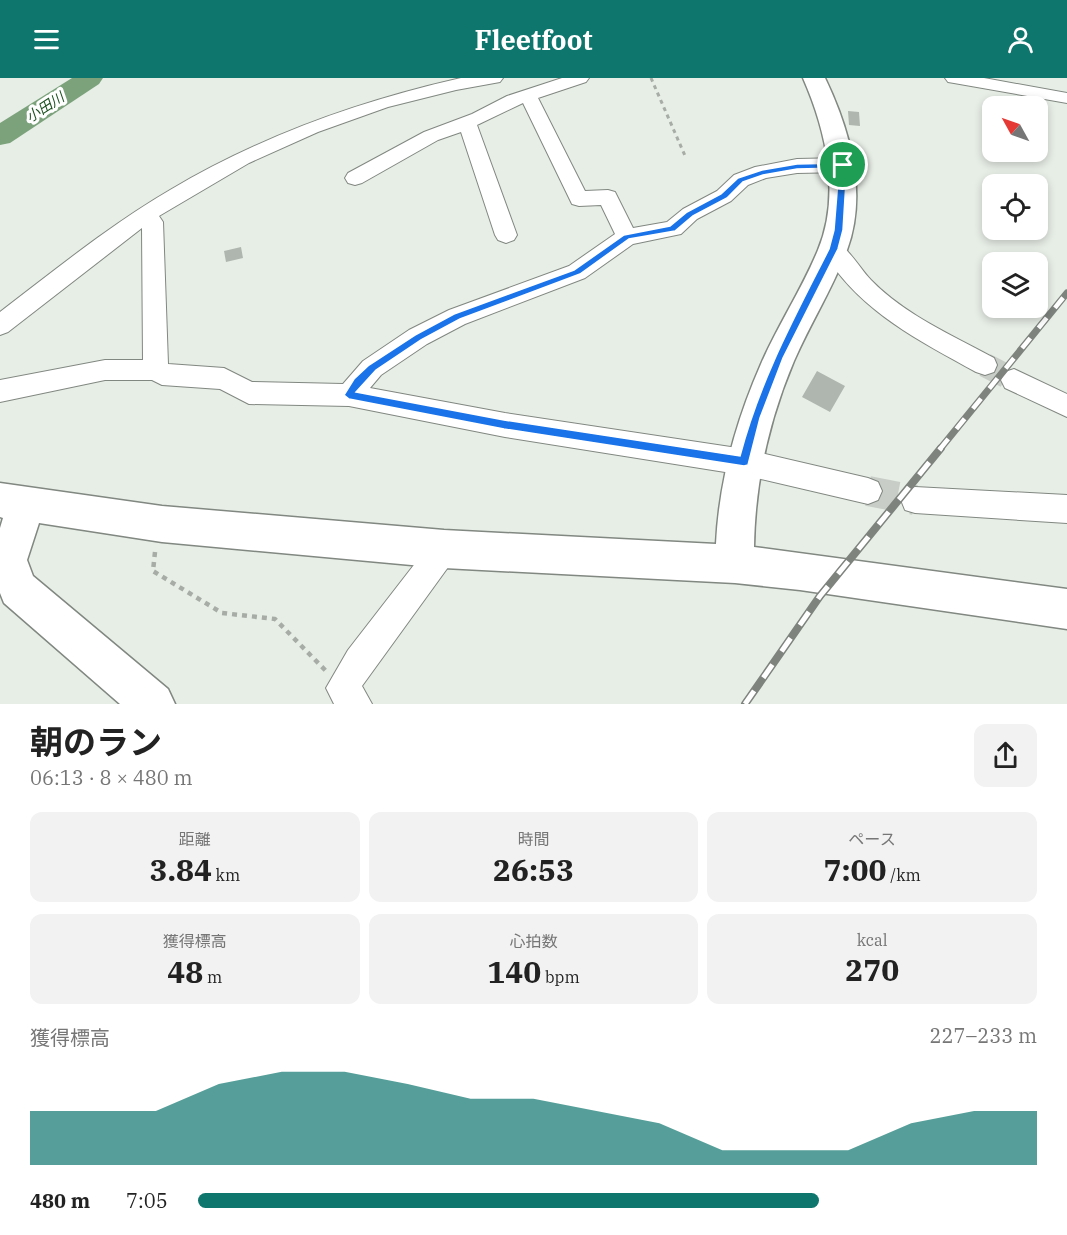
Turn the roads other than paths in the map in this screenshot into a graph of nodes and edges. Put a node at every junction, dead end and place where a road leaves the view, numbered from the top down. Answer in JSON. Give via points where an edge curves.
{"nodes":[{"id":1,"x":494,"y":78,"type":"edge"},
{"id":2,"x":580,"y":78,"type":"edge"},
{"id":3,"x":814,"y":78,"type":"edge"},
{"id":4,"x":954,"y":78,"type":"edge"},
{"id":5,"x":528,"y":95,"type":"junction"},
{"id":6,"x":1067,"y":98,"type":"edge"},
{"id":7,"x":467,"y":123,"type":"junction"},
{"id":8,"x":843,"y":165,"type":"junction"},
{"id":9,"x":355,"y":177,"type":"dead end"},
{"id":10,"x":146,"y":215,"type":"junction"},
{"id":11,"x":506,"y":235,"type":"dead end"},
{"id":12,"x":627,"y":237,"type":"junction"},
{"id":13,"x":833,"y":249,"type":"junction"},
{"id":14,"x":0,"y":325,"type":"edge"},
{"id":15,"x":985,"y":365,"type":"tunnel mouth"},
{"id":16,"x":156,"y":370,"type":"junction"},
{"id":17,"x":1014,"y":380,"type":"tunnel mouth"},
{"id":18,"x":0,"y":391,"type":"edge"},
{"id":19,"x":349,"y":395,"type":"junction"},
{"id":20,"x":1066,"y":411,"type":"edge"},
{"id":21,"x":744,"y":462,"type":"junction"},
{"id":22,"x":868,"y":490,"type":"tunnel mouth"},
{"id":23,"x":915,"y":500,"type":"tunnel mouth"},
{"id":24,"x":13,"y":501,"type":"edge"},
{"id":25,"x":1067,"y":509,"type":"edge"},
{"id":26,"x":444,"y":549,"type":"junction"},
{"id":27,"x":735,"y":564,"type":"junction"},
{"id":28,"x":1067,"y":609,"type":"edge"},
{"id":29,"x":349,"y":696,"type":"edge"},
{"id":30,"x":153,"y":704,"type":"edge"}],
"edges":[{"from":1,"to":10,"type":"street","via":[[390,100],[318,125],[244,159]]},
{"from":2,"to":5,"type":"street"},
{"from":3,"to":8,"type":"street","via":[[833,123]]},
{"from":4,"to":6,"type":"street"},
{"from":5,"to":7,"type":"street"},
{"from":5,"to":12,"type":"street","via":[[579,199],[608,197]]},
{"from":7,"to":9,"type":"street","via":[[431,136]]},
{"from":7,"to":11,"type":"street"},
{"from":8,"to":12,"type":"street","via":[[762,172],[741,180],[724,196],[690,214],[672,229]]},
{"from":8,"to":13,"type":"street"},
{"from":10,"to":14,"type":"street"},
{"from":10,"to":16,"type":"street","via":[[152,222]]},
{"from":12,"to":19,"type":"street","via":[[577,272],[457,316],[418,337],[372,368]]},
{"from":13,"to":15,"type":"street","via":[[872,297],[899,318]]},
{"from":13,"to":21,"type":"street","via":[[778,358],[755,418]]},
{"from":16,"to":18,"type":"street","via":[[105,370]]},
{"from":16,"to":19,"type":"street","via":[[162,375],[224,380],[249,393]]},
{"from":17,"to":20,"type":"street"},
{"from":19,"to":21,"type":"street","via":[[504,425]]},
{"from":21,"to":22,"type":"street"},
{"from":21,"to":27,"type":"street","via":[[735,511]]},
{"from":23,"to":25,"type":"street"},
{"from":24,"to":26,"type":"street","via":[[162,524]]},
{"from":24,"to":30,"type":"street","via":[[8,560],[18,589]]},
{"from":26,"to":27,"type":"street"},
{"from":26,"to":29,"type":"street","via":[[359,661]]},
{"from":27,"to":28,"type":"street"}]}
